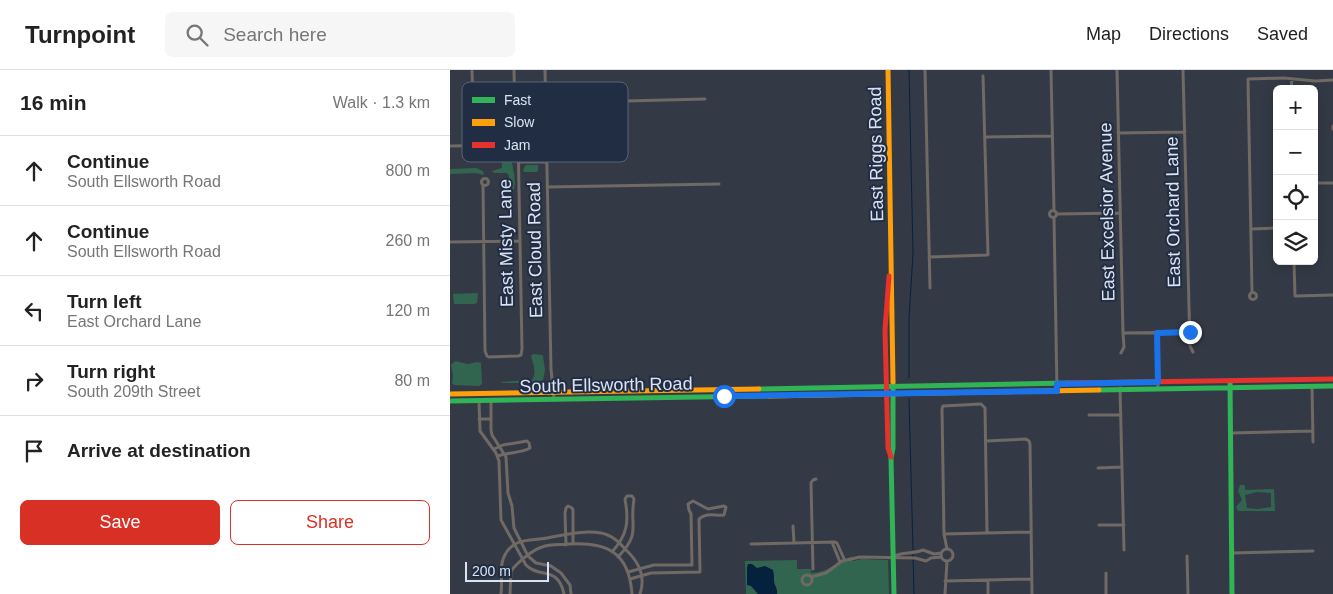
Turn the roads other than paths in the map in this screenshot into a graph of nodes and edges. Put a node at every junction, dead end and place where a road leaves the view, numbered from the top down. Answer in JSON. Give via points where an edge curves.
{"nodes":[{"id":1,"x":888,"y":70,"type":"edge"},
{"id":2,"x":925,"y":70,"type":"edge"},
{"id":3,"x":1051,"y":70,"type":"edge"},
{"id":4,"x":1117,"y":70,"type":"edge"},
{"id":5,"x":1183,"y":70,"type":"edge"},
{"id":6,"x":983,"y":76,"type":"dead end"},
{"id":7,"x":1292,"y":79,"type":"junction"},
{"id":8,"x":1333,"y":80,"type":"edge"},
{"id":9,"x":1291,"y":85,"type":"edge"},
{"id":10,"x":705,"y":99,"type":"dead end"},
{"id":11,"x":628,"y":101,"type":"edge"},
{"id":12,"x":1185,"y":132,"type":"junction"},
{"id":13,"x":1118,"y":133,"type":"junction"},
{"id":14,"x":1052,"y":136,"type":"junction"},
{"id":15,"x":985,"y":138,"type":"junction"},
{"id":16,"x":518,"y":162,"type":"joint"},
{"id":17,"x":547,"y":162,"type":"joint"},
{"id":18,"x":1333,"y":183,"type":"edge"},
{"id":19,"x":719,"y":184,"type":"dead end"},
{"id":20,"x":1318,"y":184,"type":"edge"},
{"id":21,"x":483,"y":185,"type":"dead end"},
{"id":22,"x":548,"y":187,"type":"junction"},
{"id":23,"x":1120,"y":213,"type":"junction"},
{"id":24,"x":1055,"y":214,"type":"junction"},
{"id":25,"x":1273,"y":228,"type":"edge"},
{"id":26,"x":1251,"y":229,"type":"junction"},
{"id":27,"x":483,"y":241,"type":"junction"},
{"id":28,"x":520,"y":241,"type":"junction"},
{"id":29,"x":450,"y":242,"type":"edge"},
{"id":30,"x":929,"y":257,"type":"junction"},
{"id":31,"x":1294,"y":265,"type":"edge"},
{"id":32,"x":930,"y":288,"type":"dead end"},
{"id":33,"x":1252,"y":292,"type":"dead end"},
{"id":34,"x":1333,"y":295,"type":"edge"},
{"id":35,"x":1190,"y":332,"type":"junction"},
{"id":36,"x":1124,"y":333,"type":"junction"},
{"id":37,"x":1157,"y":333,"type":"junction"},
{"id":38,"x":1193,"y":352,"type":"dead end"},
{"id":39,"x":1121,"y":353,"type":"dead end"},
{"id":40,"x":1333,"y":379,"type":"edge"},
{"id":41,"x":1230,"y":381,"type":"junction"},
{"id":42,"x":1158,"y":382,"type":"junction"},
{"id":43,"x":1120,"y":383,"type":"junction"},
{"id":44,"x":1057,"y":384,"type":"junction"},
{"id":45,"x":890,"y":386,"type":"junction"},
{"id":46,"x":1312,"y":386,"type":"junction"},
{"id":47,"x":1333,"y":386,"type":"edge"},
{"id":48,"x":1230,"y":388,"type":"junction"},
{"id":49,"x":1158,"y":389,"type":"junction"},
{"id":50,"x":724,"y":390,"type":"junction"},
{"id":51,"x":1120,"y":390,"type":"junction"},
{"id":52,"x":651,"y":391,"type":"junction"},
{"id":53,"x":1057,"y":391,"type":"junction"},
{"id":54,"x":553,"y":392,"type":"junction"},
{"id":55,"x":450,"y":394,"type":"edge"},
{"id":56,"x":499,"y":394,"type":"junction"},
{"id":57,"x":890,"y":394,"type":"junction"},
{"id":58,"x":724,"y":396,"type":"junction"},
{"id":59,"x":652,"y":398,"type":"junction"},
{"id":60,"x":554,"y":399,"type":"junction"},
{"id":61,"x":479,"y":400,"type":"junction"},
{"id":62,"x":490,"y":400,"type":"junction"},
{"id":63,"x":450,"y":401,"type":"edge"},
{"id":64,"x":1121,"y":415,"type":"junction"},
{"id":65,"x":1090,"y":416,"type":"dead end"},
{"id":66,"x":479,"y":419,"type":"junction"},
{"id":67,"x":491,"y":419,"type":"junction"},
{"id":68,"x":1313,"y":431,"type":"junction"},
{"id":69,"x":1231,"y":433,"type":"junction"},
{"id":70,"x":986,"y":440,"type":"junction"},
{"id":71,"x":1313,"y":442,"type":"dead end"},
{"id":72,"x":500,"y":446,"type":"junction"},
{"id":73,"x":494,"y":450,"type":"junction"},
{"id":74,"x":504,"y":454,"type":"junction"},
{"id":75,"x":498,"y":456,"type":"junction"},
{"id":76,"x":1122,"y":467,"type":"junction"},
{"id":77,"x":1098,"y":468,"type":"dead end"},
{"id":78,"x":816,"y":479,"type":"dead end"},
{"id":79,"x":1099,"y":525,"type":"dead end"},
{"id":80,"x":1124,"y":525,"type":"junction"},
{"id":81,"x":793,"y":526,"type":"dead end"},
{"id":82,"x":1031,"y":532,"type":"junction"},
{"id":83,"x":987,"y":533,"type":"junction"},
{"id":84,"x":566,"y":534,"type":"junction"},
{"id":85,"x":573,"y":534,"type":"junction"},
{"id":86,"x":944,"y":534,"type":"junction"},
{"id":87,"x":518,"y":542,"type":"junction"},
{"id":88,"x":813,"y":542,"type":"junction"},
{"id":89,"x":620,"y":543,"type":"junction"},
{"id":90,"x":794,"y":543,"type":"junction"},
{"id":91,"x":573,"y":544,"type":"junction"},
{"id":92,"x":751,"y":544,"type":"dead end"},
{"id":93,"x":566,"y":545,"type":"junction"},
{"id":94,"x":626,"y":549,"type":"junction"},
{"id":95,"x":947,"y":549,"type":"junction"},
{"id":96,"x":1124,"y":550,"type":"dead end"},
{"id":97,"x":838,"y":551,"type":"junction"},
{"id":98,"x":1313,"y":551,"type":"dead end"},
{"id":99,"x":612,"y":552,"type":"junction"},
{"id":100,"x":1232,"y":552,"type":"junction"},
{"id":101,"x":941,"y":555,"type":"junction"},
{"id":102,"x":893,"y":556,"type":"junction"},
{"id":103,"x":915,"y":556,"type":"junction"},
{"id":104,"x":1187,"y":556,"type":"dead end"},
{"id":105,"x":618,"y":557,"type":"junction"},
{"id":106,"x":526,"y":558,"type":"junction"},
{"id":107,"x":845,"y":561,"type":"junction"},
{"id":108,"x":947,"y":562,"type":"junction"},
{"id":109,"x":840,"y":563,"type":"junction"},
{"id":110,"x":640,"y":568,"type":"junction"},
{"id":111,"x":814,"y":569,"type":"dead end"},
{"id":112,"x":628,"y":572,"type":"junction"},
{"id":113,"x":1106,"y":573,"type":"dead end"},
{"id":114,"x":642,"y":576,"type":"junction"},
{"id":115,"x":811,"y":577,"type":"dead end"},
{"id":116,"x":630,"y":579,"type":"junction"},
{"id":117,"x":1032,"y":579,"type":"junction"},
{"id":118,"x":988,"y":580,"type":"junction"},
{"id":119,"x":945,"y":582,"type":"junction"},
{"id":120,"x":570,"y":585,"type":"junction"},
{"id":121,"x":562,"y":588,"type":"junction"},
{"id":122,"x":501,"y":594,"type":"edge"},
{"id":123,"x":510,"y":594,"type":"edge"},
{"id":124,"x":564,"y":594,"type":"edge"},
{"id":125,"x":571,"y":594,"type":"edge"},
{"id":126,"x":632,"y":594,"type":"edge"},
{"id":127,"x":640,"y":594,"type":"edge"},
{"id":128,"x":894,"y":594,"type":"edge"},
{"id":129,"x":945,"y":594,"type":"edge"},
{"id":130,"x":988,"y":594,"type":"edge"},
{"id":131,"x":1032,"y":594,"type":"edge"},
{"id":132,"x":1106,"y":594,"type":"edge"},
{"id":133,"x":1188,"y":594,"type":"edge"},
{"id":134,"x":1232,"y":594,"type":"edge"}],
"edges":[{"from":1,"to":45,"type":"main road","name":"East Riggs Road"},
{"from":2,"to":30,"type":"street"},
{"from":3,"to":14,"type":"street"},
{"from":4,"to":13,"type":"street","name":"East Excelsior Avenue"},
{"from":5,"to":12,"type":"street","name":"East Orchard Lane"},
{"from":6,"to":15,"type":"street"},
{"from":7,"to":8,"type":"street"},
{"from":7,"to":9,"type":"street"},
{"from":7,"to":26,"type":"street","via":[[1248,79]]},
{"from":10,"to":11,"type":"street"},
{"from":12,"to":13,"type":"street"},
{"from":12,"to":35,"type":"street","name":"East Orchard Lane"},
{"from":13,"to":23,"type":"street","name":"East Excelsior Avenue"},
{"from":14,"to":15,"type":"street"},
{"from":14,"to":24,"type":"street"},
{"from":15,"to":30,"type":"street","via":[[988,255]]},
{"from":16,"to":17,"type":"street"},
{"from":16,"to":28,"type":"street","name":"East Misty Lane"},
{"from":17,"to":22,"type":"street","name":"East Cloud Road"},
{"from":18,"to":20,"type":"street"},
{"from":19,"to":22,"type":"street"},
{"from":21,"to":27,"type":"street"},
{"from":22,"to":54,"type":"street","name":"East Cloud Road"},
{"from":23,"to":24,"type":"street"},
{"from":23,"to":36,"type":"street","name":"East Excelsior Avenue"},
{"from":24,"to":44,"type":"street"},
{"from":25,"to":26,"type":"street"},
{"from":26,"to":33,"type":"street"},
{"from":27,"to":28,"type":"street"},
{"from":27,"to":28,"type":"street","name":"East Misty Lane","via":[[485,351],[487,356],[515,357],[521,355],[522,349]]},
{"from":27,"to":29,"type":"street"},
{"from":30,"to":32,"type":"street"},
{"from":31,"to":34,"type":"street","via":[[1295,296]]},
{"from":35,"to":37,"type":"street"},
{"from":35,"to":38,"type":"street","name":"East Orchard Lane"},
{"from":36,"to":37,"type":"street"},
{"from":36,"to":39,"type":"street","name":"East Excelsior Avenue"},
{"from":37,"to":42,"type":"street"},
{"from":40,"to":41,"type":"main road","name":"South Ellsworth Road"},
{"from":41,"to":42,"type":"main road","name":"South Ellsworth Road"},
{"from":41,"to":48,"type":"main road"},
{"from":42,"to":43,"type":"main road","name":"South Ellsworth Road"},
{"from":42,"to":49,"type":"street"},
{"from":43,"to":44,"type":"main road","name":"South Ellsworth Road"},
{"from":43,"to":51,"type":"street"},
{"from":44,"to":45,"type":"main road","name":"South Ellsworth Road"},
{"from":44,"to":53,"type":"street"},
{"from":45,"to":50,"type":"main road","name":"South Ellsworth Road"},
{"from":45,"to":57,"type":"main road","name":"East Riggs Road"},
{"from":46,"to":47,"type":"main road","name":"South Ellsworth Road"},
{"from":46,"to":48,"type":"main road","name":"South Ellsworth Road"},
{"from":46,"to":68,"type":"street"},
{"from":48,"to":49,"type":"main road","name":"South Ellsworth Road"},
{"from":48,"to":69,"type":"main road"},
{"from":49,"to":51,"type":"main road","name":"South Ellsworth Road"},
{"from":50,"to":52,"type":"main road","name":"South Ellsworth Road"},
{"from":50,"to":58,"type":"main road"},
{"from":51,"to":53,"type":"main road","name":"South Ellsworth Road"},
{"from":51,"to":64,"type":"street"},
{"from":52,"to":54,"type":"main road","name":"South Ellsworth Road"},
{"from":52,"to":59,"type":"main road"},
{"from":53,"to":57,"type":"main road","name":"South Ellsworth Road"},
{"from":54,"to":56,"type":"main road","name":"South Ellsworth Road"},
{"from":54,"to":60,"type":"street","name":"East Cloud Road"},
{"from":55,"to":56,"type":"main road","name":"South Ellsworth Road"},
{"from":56,"to":61,"type":"main road"},
{"from":57,"to":58,"type":"main road","name":"South Ellsworth Road"},
{"from":57,"to":102,"type":"main road","name":"East Riggs Road"},
{"from":58,"to":59,"type":"main road","name":"South Ellsworth Road"},
{"from":59,"to":60,"type":"main road","name":"South Ellsworth Road"},
{"from":60,"to":62,"type":"main road","name":"South Ellsworth Road"},
{"from":61,"to":62,"type":"main road","name":"South Ellsworth Road"},
{"from":61,"to":63,"type":"main road","name":"South Ellsworth Road"},
{"from":61,"to":66,"type":"street"},
{"from":62,"to":67,"type":"street"},
{"from":64,"to":65,"type":"street"},
{"from":64,"to":76,"type":"street"},
{"from":66,"to":67,"type":"street"},
{"from":66,"to":73,"type":"street","via":[[480,432]]},
{"from":67,"to":72,"type":"street","via":[[492,434]]},
{"from":68,"to":69,"type":"street"},
{"from":68,"to":71,"type":"street"},
{"from":69,"to":100,"type":"main road"},
{"from":70,"to":82,"type":"street","via":[[1029,440]]},
{"from":70,"to":83,"type":"street"},
{"from":70,"to":86,"type":"street","via":[[983,405],[943,406]]},
{"from":72,"to":73,"type":"street"},
{"from":72,"to":74,"type":"street"},
{"from":72,"to":74,"type":"street","via":[[529,443],[530,448],[526,450]]},
{"from":73,"to":75,"type":"street"},
{"from":74,"to":75,"type":"street"},
{"from":74,"to":87,"type":"street","via":[[512,524]]},
{"from":75,"to":87,"type":"street","via":[[501,520]]},
{"from":76,"to":77,"type":"street"},
{"from":76,"to":80,"type":"street"},
{"from":78,"to":88,"type":"street","via":[[811,483]]},
{"from":79,"to":80,"type":"street"},
{"from":80,"to":96,"type":"street"},
{"from":81,"to":90,"type":"street"},
{"from":82,"to":83,"type":"street"},
{"from":82,"to":117,"type":"street"},
{"from":83,"to":86,"type":"street"},
{"from":84,"to":85,"type":"street"},
{"from":84,"to":85,"type":"street","via":[[565,510],[568,506],[573,510]]},
{"from":84,"to":87,"type":"street"},
{"from":84,"to":93,"type":"street"},
{"from":85,"to":89,"type":"street","via":[[600,533]]},
{"from":85,"to":91,"type":"street"},
{"from":86,"to":95,"type":"street"},
{"from":87,"to":106,"type":"street","via":[[525,548]]},
{"from":87,"to":106,"type":"street","via":[[518,552]]},
{"from":87,"to":122,"type":"street","via":[[502,561]]},
{"from":88,"to":90,"type":"street"},
{"from":88,"to":97,"type":"street","via":[[837,543]]},
{"from":88,"to":111,"type":"street"},
{"from":89,"to":94,"type":"street"},
{"from":89,"to":94,"type":"street","via":[[626,530],[625,498],[632,496],[634,534]]},
{"from":89,"to":99,"type":"street"},
{"from":90,"to":92,"type":"street"},
{"from":91,"to":93,"type":"street"},
{"from":91,"to":99,"type":"street","via":[[593,544]]},
{"from":93,"to":106,"type":"street","via":[[542,547]]},
{"from":94,"to":105,"type":"street"},
{"from":94,"to":110,"type":"street"},
{"from":95,"to":101,"type":"street"},
{"from":95,"to":108,"type":"street","via":[[954,555]]},
{"from":97,"to":107,"type":"street"},
{"from":97,"to":109,"type":"street"},
{"from":98,"to":100,"type":"street"},
{"from":99,"to":105,"type":"street"},
{"from":100,"to":134,"type":"main road"},
{"from":101,"to":103,"type":"street","via":[[926,561]]},
{"from":101,"to":103,"type":"street","via":[[923,550]]},
{"from":101,"to":108,"type":"street"},
{"from":102,"to":103,"type":"street"},
{"from":102,"to":107,"type":"street"},
{"from":102,"to":128,"type":"main road","name":"East Riggs Road"},
{"from":104,"to":133,"type":"street"},
{"from":105,"to":112,"type":"street"},
{"from":106,"to":120,"type":"street","via":[[558,570]]},
{"from":106,"to":121,"type":"street","via":[[530,569],[552,575]]},
{"from":106,"to":123,"type":"street","via":[[511,571]]},
{"from":107,"to":109,"type":"street"},
{"from":108,"to":119,"type":"street"},
{"from":109,"to":115,"type":"street"},
{"from":110,"to":112,"type":"street"},
{"from":110,"to":114,"type":"street"},
{"from":110,"to":114,"type":"street","via":[[692,565],[688,504],[693,502],[705,508],[726,507],[724,515],[712,514],[699,519],[700,572]]},
{"from":112,"to":116,"type":"street"},
{"from":113,"to":132,"type":"street"},
{"from":114,"to":116,"type":"street"},
{"from":114,"to":127,"type":"street"},
{"from":116,"to":126,"type":"street"},
{"from":117,"to":118,"type":"street"},
{"from":117,"to":131,"type":"street"},
{"from":118,"to":119,"type":"street"},
{"from":118,"to":130,"type":"street"},
{"from":119,"to":129,"type":"street"},
{"from":120,"to":121,"type":"street"},
{"from":120,"to":125,"type":"street"},
{"from":121,"to":124,"type":"street"}]}
